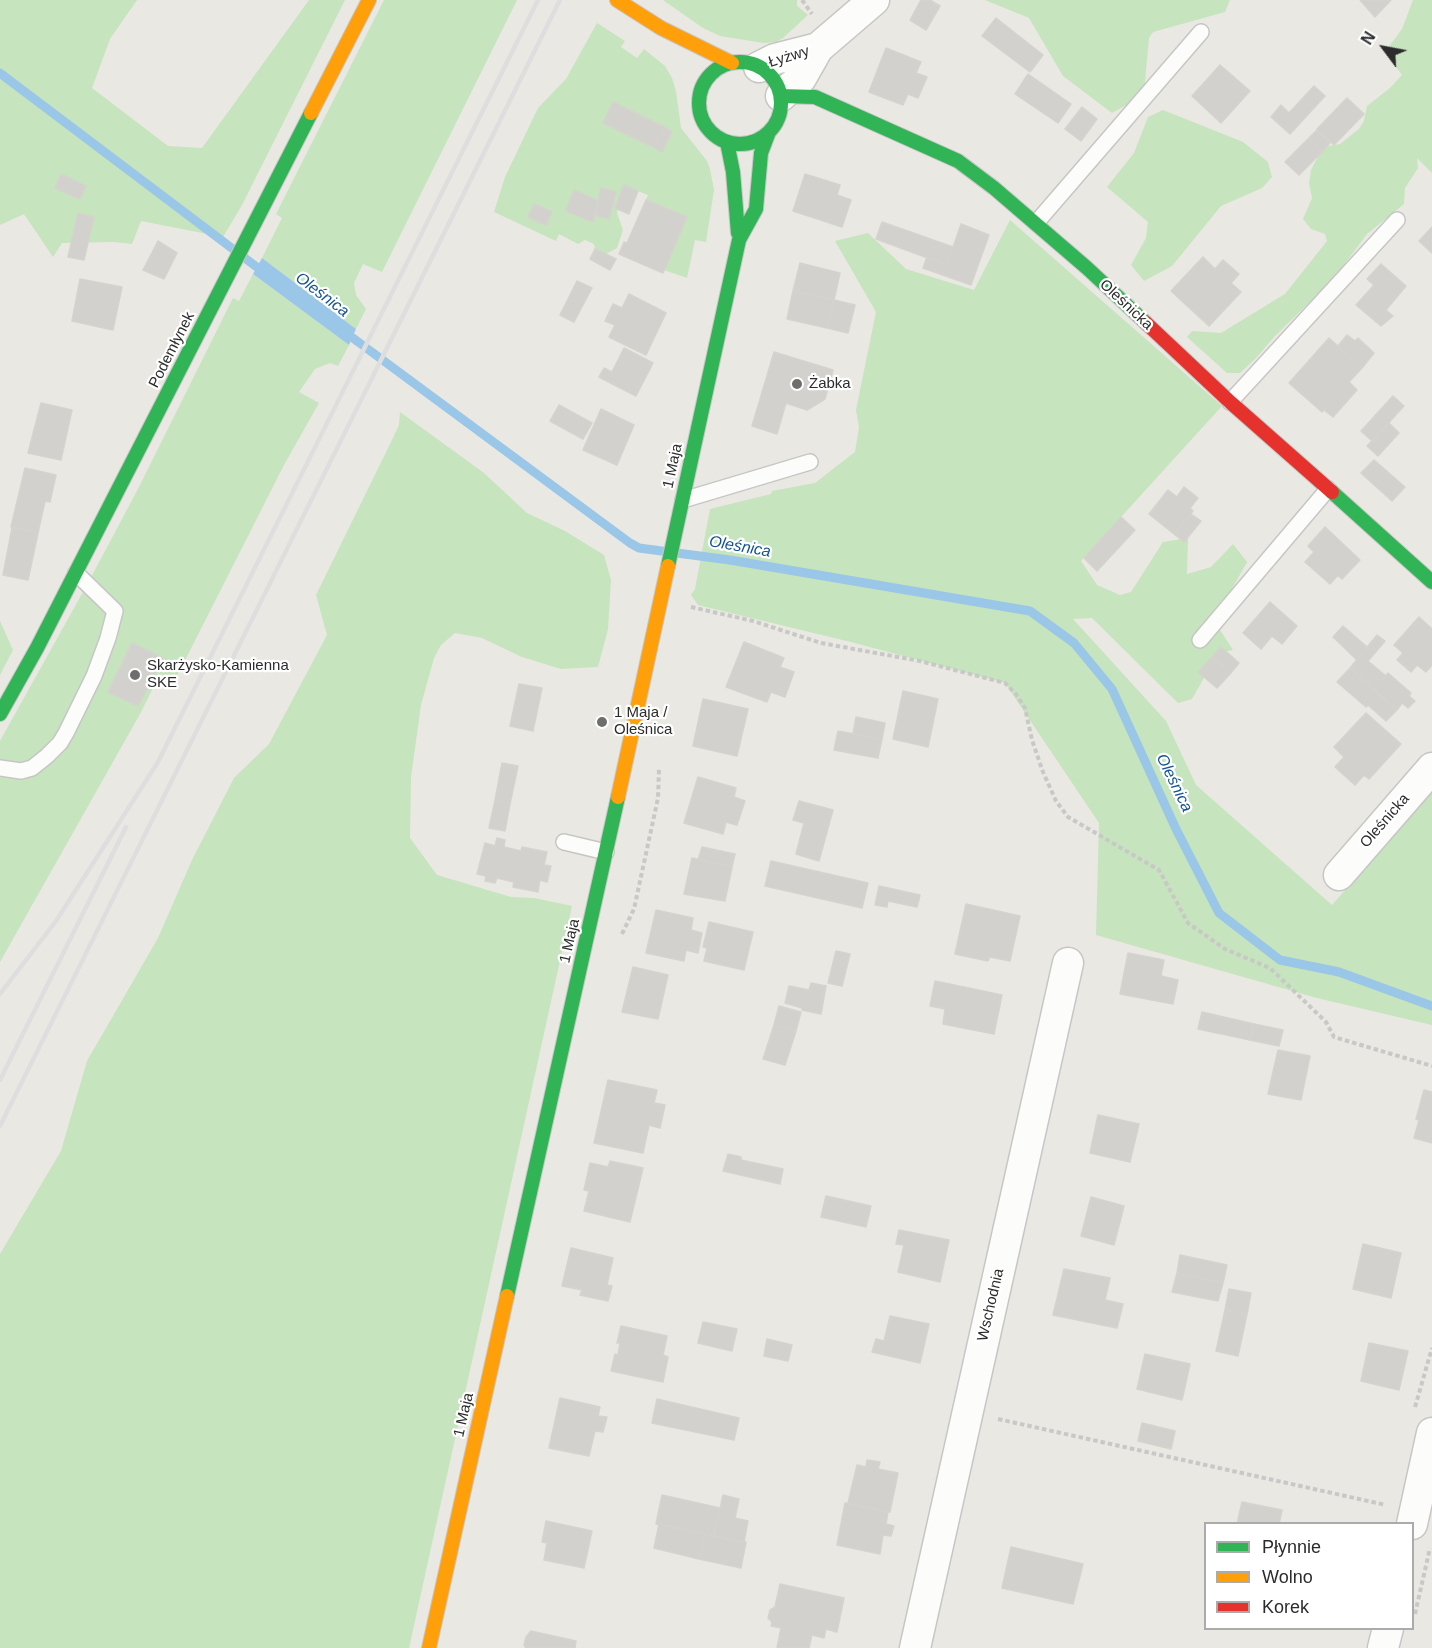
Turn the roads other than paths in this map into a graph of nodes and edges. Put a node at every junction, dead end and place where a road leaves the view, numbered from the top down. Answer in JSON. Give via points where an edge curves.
{"nodes":[{"id":1,"x":369,"y":0,"type":"edge"},
{"id":2,"x":617,"y":0,"type":"edge"},
{"id":3,"x":874,"y":0,"type":"edge"},
{"id":4,"x":661,"y":28,"type":"junction"},
{"id":5,"x":1201,"y":32,"type":"dead end"},
{"id":6,"x":818,"y":48,"type":"junction"},
{"id":7,"x":679,"y":51,"type":"dead end"},
{"id":8,"x":745,"y":65,"type":"junction"},
{"id":9,"x":694,"y":74,"type":"dead end"},
{"id":10,"x":702,"y":88,"type":"junction"},
{"id":11,"x":781,"y":96,"type":"junction"},
{"id":12,"x":769,"y":132,"type":"junction"},
{"id":13,"x":727,"y":142,"type":"junction"},
{"id":14,"x":1397,"y":220,"type":"dead end"},
{"id":15,"x":1036,"y":223,"type":"junction"},
{"id":16,"x":739,"y":240,"type":"junction"},
{"id":17,"x":1230,"y":402,"type":"junction"},
{"id":18,"x":810,"y":462,"type":"dead end"},
{"id":19,"x":1328,"y":489,"type":"junction"},
{"id":20,"x":683,"y":500,"type":"junction"},
{"id":21,"x":76,"y":573,"type":"junction"},
{"id":22,"x":1430,"y":577,"type":"edge"},
{"id":23,"x":1200,"y":640,"type":"dead end"},
{"id":24,"x":0,"y":714,"type":"edge"},
{"id":25,"x":0,"y":768,"type":"edge"},
{"id":26,"x":1432,"y":768,"type":"edge"},
{"id":27,"x":564,"y":842,"type":"dead end"},
{"id":28,"x":606,"y":852,"type":"junction"},
{"id":29,"x":1339,"y":875,"type":"dead end"},
{"id":30,"x":1068,"y":963,"type":"dead end"},
{"id":31,"x":1432,"y":1433,"type":"edge"},
{"id":32,"x":1402,"y":1515,"type":"edge"},
{"id":33,"x":1388,"y":1630,"type":"edge"},
{"id":34,"x":429,"y":1648,"type":"edge"},
{"id":35,"x":915,"y":1648,"type":"edge"},
{"id":36,"x":1383,"y":1648,"type":"edge"}],
"edges":[{"from":1,"to":21,"type":"street","name":"Podemłynek"},
{"from":2,"to":4,"type":"street"},
{"from":3,"to":6,"type":"street","name":"Łyżwy"},
{"from":4,"to":7,"type":"street"},
{"from":4,"to":8,"type":"street"},
{"from":5,"to":15,"type":"lane"},
{"from":6,"to":8,"type":"street","name":"Łyżwy"},
{"from":6,"to":11,"type":"street","name":"Łyżwy","via":[[801,78]]},
{"from":8,"to":10,"type":"street","via":[[714,71]]},
{"from":8,"to":11,"type":"street","via":[[773,79]]},
{"from":9,"to":10,"type":"street"},
{"from":10,"to":13,"type":"street","via":[[699,99],[703,120],[717,137]]},
{"from":11,"to":12,"type":"street","via":[[780,115]]},
{"from":11,"to":15,"type":"street","name":"Oleśnicka","via":[[815,97],[958,161]]},
{"from":12,"to":13,"type":"street","via":[[750,143]]},
{"from":12,"to":16,"type":"street","name":"1 Maja","via":[[761,153],[756,209]]},
{"from":13,"to":16,"type":"street","name":"1 Maja"},
{"from":14,"to":17,"type":"lane"},
{"from":15,"to":17,"type":"street","name":"Oleśnicka"},
{"from":16,"to":20,"type":"street","name":"1 Maja"},
{"from":17,"to":19,"type":"street","name":"Oleśnicka"},
{"from":18,"to":20,"type":"lane"},
{"from":19,"to":22,"type":"street","name":"Oleśnicka"},
{"from":19,"to":23,"type":"lane"},
{"from":20,"to":28,"type":"street","name":"1 Maja"},
{"from":21,"to":24,"type":"street","name":"Podemłynek"},
{"from":21,"to":25,"type":"lane","via":[[115,611],[94,676],[66,733],[47,756],[21,771]]},
{"from":26,"to":29,"type":"street","name":"Oleśnicka"},
{"from":27,"to":28,"type":"lane"},
{"from":28,"to":34,"type":"street","name":"1 Maja"},
{"from":30,"to":35,"type":"street","name":"Wschodnia"},
{"from":31,"to":32,"type":"street"},
{"from":33,"to":36,"type":"street"}]}
